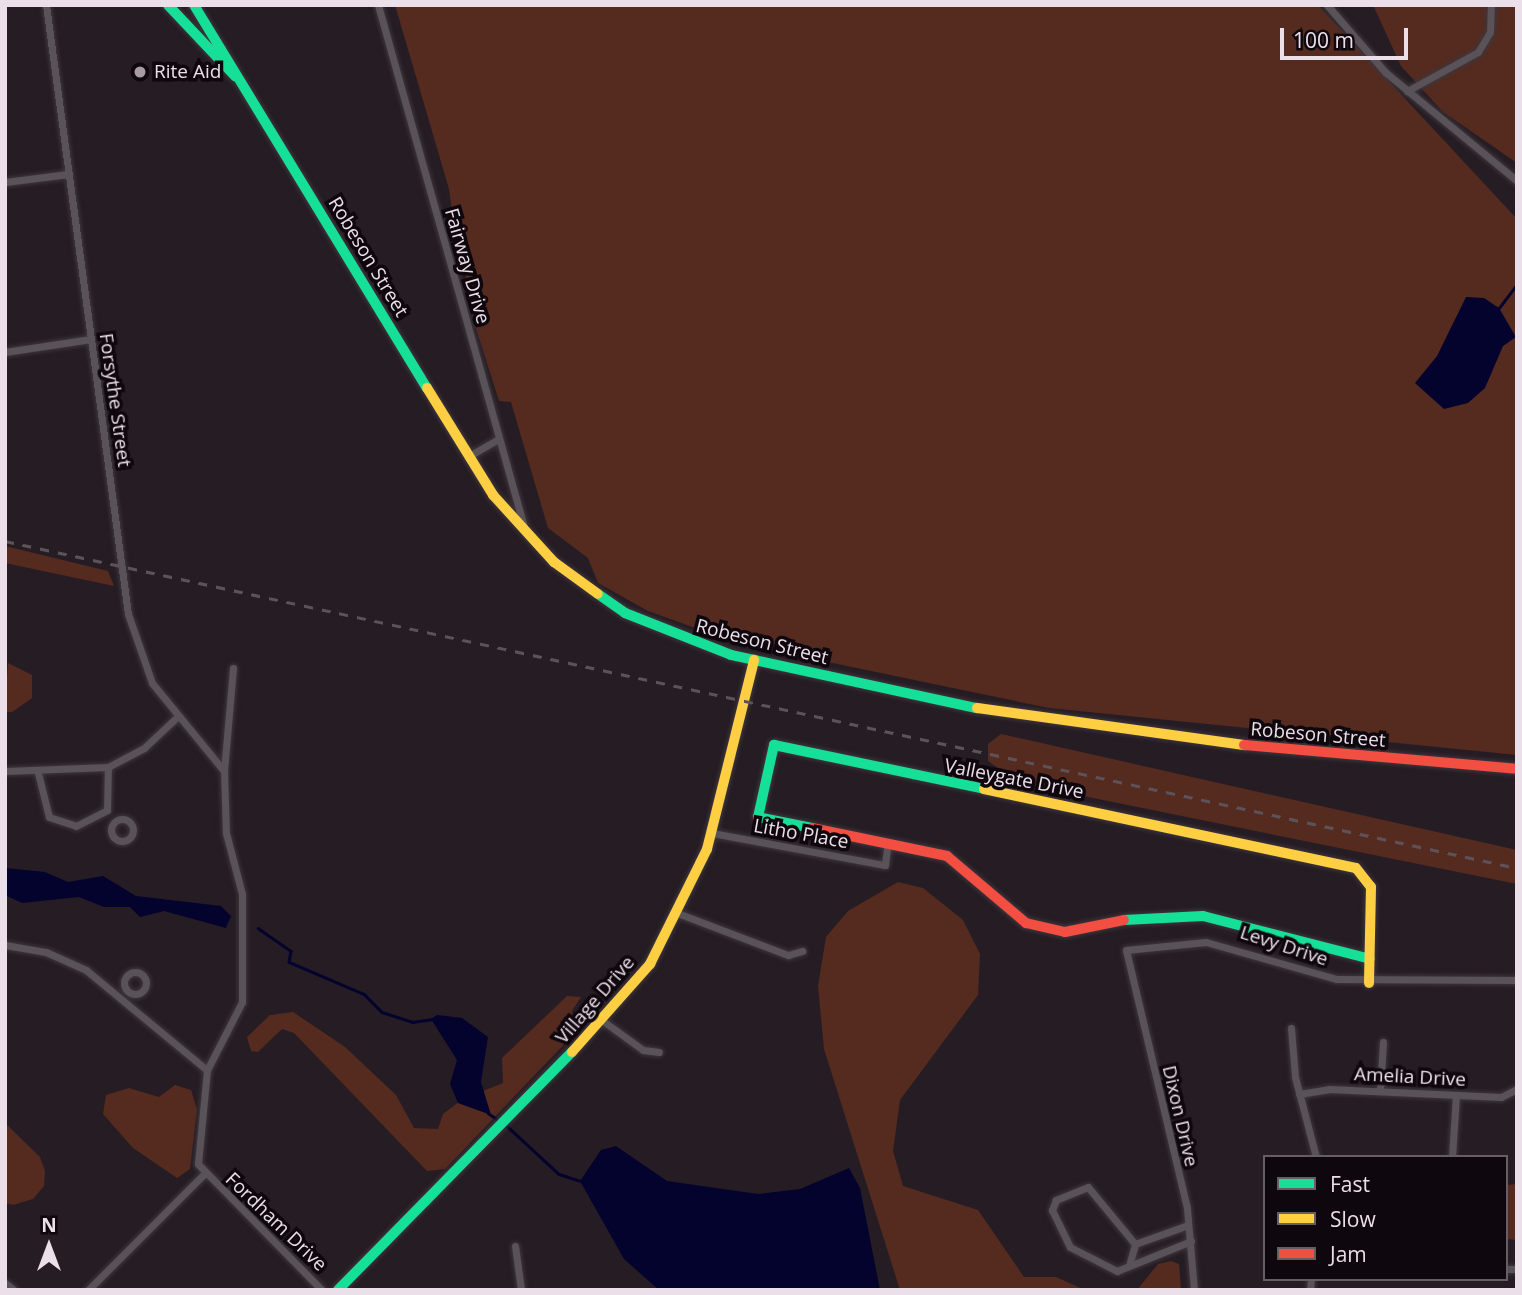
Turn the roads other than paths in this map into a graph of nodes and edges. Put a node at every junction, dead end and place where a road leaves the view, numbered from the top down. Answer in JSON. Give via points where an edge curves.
{"nodes":[{"id":1,"x":46,"y":5,"type":"edge"},
{"id":2,"x":168,"y":5,"type":"edge"},
{"id":3,"x":194,"y":5,"type":"edge"},
{"id":4,"x":378,"y":5,"type":"edge"},
{"id":5,"x":1327,"y":5,"type":"edge"},
{"id":6,"x":1491,"y":5,"type":"edge"},
{"id":7,"x":237,"y":77,"type":"junction"},
{"id":8,"x":1407,"y":91,"type":"junction"},
{"id":9,"x":68,"y":174,"type":"junction"},
{"id":10,"x":1517,"y":181,"type":"edge"},
{"id":11,"x":5,"y":182,"type":"edge"},
{"id":12,"x":91,"y":339,"type":"junction"},
{"id":13,"x":5,"y":352,"type":"edge"},
{"id":14,"x":499,"y":439,"type":"junction"},
{"id":15,"x":469,"y":456,"type":"junction"},
{"id":16,"x":526,"y":535,"type":"junction"},
{"id":17,"x":754,"y":660,"type":"junction"},
{"id":18,"x":233,"y":668,"type":"dead end"},
{"id":19,"x":177,"y":717,"type":"junction"},
{"id":20,"x":108,"y":767,"type":"junction"},
{"id":21,"x":1517,"y":769,"type":"edge"},
{"id":22,"x":5,"y":771,"type":"edge"},
{"id":23,"x":224,"y":771,"type":"junction"},
{"id":24,"x":38,"y":774,"type":"junction"},
{"id":25,"x":104,"y":814,"type":"junction"},
{"id":26,"x":114,"y":822,"type":"dead end"},
{"id":27,"x":712,"y":833,"type":"junction"},
{"id":28,"x":888,"y":841,"type":"junction"},
{"id":29,"x":680,"y":914,"type":"junction"},
{"id":30,"x":5,"y":946,"type":"edge"},
{"id":31,"x":1126,"y":950,"type":"joint"},
{"id":32,"x":802,"y":951,"type":"dead end"},
{"id":33,"x":1370,"y":959,"type":"junction"},
{"id":34,"x":1517,"y":980,"type":"edge"},
{"id":35,"x":1369,"y":983,"type":"junction"},
{"id":36,"x":127,"y":991,"type":"dead end"},
{"id":37,"x":121,"y":998,"type":"junction"},
{"id":38,"x":603,"y":1021,"type":"junction"},
{"id":39,"x":1291,"y":1028,"type":"dead end"},
{"id":40,"x":1383,"y":1042,"type":"dead end"},
{"id":41,"x":659,"y":1052,"type":"dead end"},
{"id":42,"x":207,"y":1070,"type":"junction"},
{"id":43,"x":1517,"y":1089,"type":"edge"},
{"id":44,"x":1380,"y":1091,"type":"junction"},
{"id":45,"x":1299,"y":1094,"type":"junction"},
{"id":46,"x":1456,"y":1095,"type":"junction"},
{"id":47,"x":1315,"y":1155,"type":"edge"},
{"id":48,"x":1452,"y":1155,"type":"edge"},
{"id":49,"x":204,"y":1174,"type":"junction"},
{"id":50,"x":1188,"y":1226,"type":"junction"},
{"id":51,"x":1191,"y":1241,"type":"junction"},
{"id":52,"x":1135,"y":1244,"type":"junction"},
{"id":53,"x":515,"y":1246,"type":"dead end"},
{"id":54,"x":1130,"y":1262,"type":"junction"},
{"id":55,"x":5,"y":1283,"type":"edge"},
{"id":56,"x":14,"y":1290,"type":"edge"},
{"id":57,"x":88,"y":1290,"type":"edge"},
{"id":58,"x":322,"y":1290,"type":"edge"},
{"id":59,"x":338,"y":1290,"type":"edge"},
{"id":60,"x":521,"y":1290,"type":"edge"},
{"id":61,"x":1194,"y":1290,"type":"edge"}],
"edges":[{"from":1,"to":9,"type":"street","name":"Forsythe Street"},
{"from":2,"to":7,"type":"main road","via":[[218,65]]},
{"from":3,"to":7,"type":"main road","name":"Robeson Street"},
{"from":4,"to":14,"type":"street","name":"Fairway Drive"},
{"from":5,"to":8,"type":"street","via":[[1349,36]]},
{"from":6,"to":8,"type":"street","via":[[1490,32],[1478,51]]},
{"from":7,"to":15,"type":"main road","name":"Robeson Street"},
{"from":8,"to":10,"type":"street"},
{"from":9,"to":11,"type":"street"},
{"from":9,"to":12,"type":"street","name":"Forsythe Street"},
{"from":12,"to":13,"type":"street"},
{"from":12,"to":19,"type":"street","name":"Forsythe Street","via":[[128,614],[152,683]]},
{"from":14,"to":15,"type":"street"},
{"from":14,"to":16,"type":"street","name":"Fairway Drive"},
{"from":15,"to":16,"type":"main road","name":"Robeson Street"},
{"from":16,"to":17,"type":"main road","name":"Robeson Street","via":[[625,613],[680,639]]},
{"from":17,"to":21,"type":"main road","name":"Robeson Street","via":[[1118,733]]},
{"from":17,"to":27,"type":"main road","name":"Village Drive"},
{"from":18,"to":23,"type":"street"},
{"from":19,"to":20,"type":"street","via":[[144,748]]},
{"from":19,"to":23,"type":"street","name":"Forsythe Street"},
{"from":20,"to":24,"type":"street"},
{"from":20,"to":25,"type":"street","via":[[111,801]]},
{"from":22,"to":24,"type":"street"},
{"from":23,"to":42,"type":"street","via":[[226,833],[242,894],[242,1002]]},
{"from":24,"to":25,"type":"street","via":[[48,817],[76,826]]},
{"from":25,"to":26,"type":"street"},
{"from":27,"to":28,"type":"street","name":"Litho Place","via":[[884,865]]},
{"from":27,"to":29,"type":"main road","name":"Village Drive"},
{"from":28,"to":33,"type":"main road","name":"Valleygate Drive","via":[[947,856],[1008,911],[1046,929],[1082,931],[1129,919],[1203,916]]},
{"from":28,"to":33,"type":"main road","name":"Valleygate Drive","via":[[758,817],[768,750],[774,745],[1356,868],[1371,887]]},
{"from":29,"to":32,"type":"street","via":[[788,956]]},
{"from":29,"to":38,"type":"main road","name":"Village Drive"},
{"from":30,"to":37,"type":"street","via":[[67,959]]},
{"from":31,"to":35,"type":"street","name":"Levy Drive","via":[[1183,941],[1231,944],[1304,971]]},
{"from":31,"to":50,"type":"street","name":"Dixon Drive"},
{"from":33,"to":35,"type":"main road","name":"Valleygate Drive"},
{"from":34,"to":35,"type":"street","name":"Levy Drive"},
{"from":36,"to":37,"type":"street"},
{"from":37,"to":42,"type":"street"},
{"from":38,"to":41,"type":"street","via":[[643,1050]]},
{"from":38,"to":59,"type":"main road","name":"Village Drive"},
{"from":39,"to":45,"type":"street"},
{"from":40,"to":44,"type":"street"},
{"from":42,"to":49,"type":"street","via":[[198,1155]]},
{"from":43,"to":46,"type":"street","name":"Amelia Drive","via":[[1501,1097]]},
{"from":44,"to":45,"type":"street","name":"Amelia Drive"},
{"from":44,"to":46,"type":"street","name":"Amelia Drive"},
{"from":45,"to":47,"type":"street"},
{"from":46,"to":48,"type":"street"},
{"from":49,"to":57,"type":"street","name":"Fordham Drive"},
{"from":49,"to":58,"type":"street","name":"Fordham Drive"},
{"from":50,"to":51,"type":"street","name":"Dixon Drive"},
{"from":50,"to":52,"type":"street"},
{"from":51,"to":54,"type":"street"},
{"from":51,"to":61,"type":"street","name":"Dixon Drive"},
{"from":52,"to":54,"type":"street"},
{"from":52,"to":54,"type":"street","via":[[1088,1187],[1054,1203],[1058,1227],[1077,1253],[1117,1271]]},
{"from":53,"to":60,"type":"street"},
{"from":55,"to":56,"type":"street"}]}
